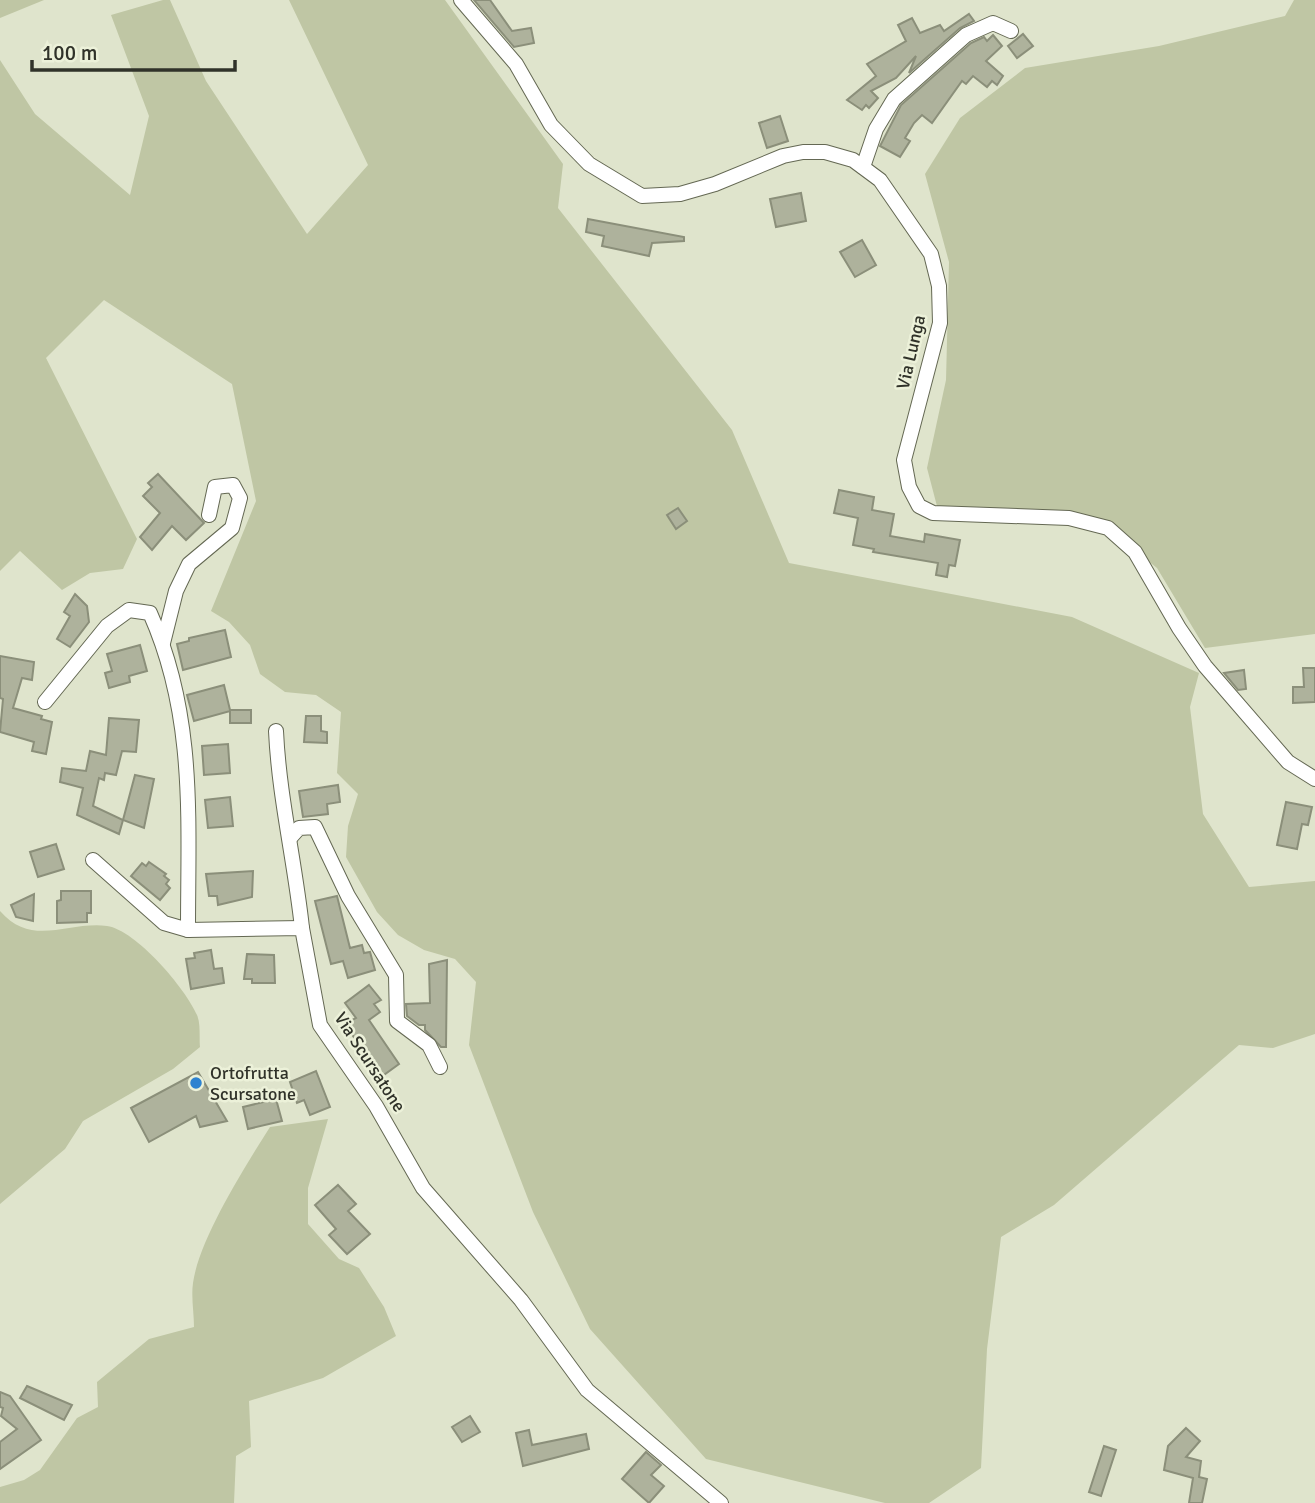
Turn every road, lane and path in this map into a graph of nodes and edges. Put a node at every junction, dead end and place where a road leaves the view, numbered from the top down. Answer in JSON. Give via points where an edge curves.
{"nodes":[{"id":1,"x":461,"y":0,"type":"edge"},
{"id":2,"x":1011,"y":31,"type":"dead end"},
{"id":3,"x":863,"y":167,"type":"junction"},
{"id":4,"x":209,"y":515,"type":"dead end"},
{"id":5,"x":163,"y":643,"type":"junction"},
{"id":6,"x":45,"y":702,"type":"dead end"},
{"id":7,"x":276,"y":731,"type":"dead end"},
{"id":8,"x":1315,"y":779,"type":"edge"},
{"id":9,"x":290,"y":838,"type":"junction"},
{"id":10,"x":93,"y":860,"type":"dead end"},
{"id":11,"x":302,"y":928,"type":"junction"},
{"id":12,"x":188,"y":930,"type":"junction"},
{"id":13,"x":440,"y":1067,"type":"dead end"},
{"id":14,"x":722,"y":1503,"type":"edge"}],
"edges":[{"from":1,"to":3,"type":"street","name":"Via Lunga","via":[[516,64],[551,125],[589,164],[642,196],[680,194],[803,152],[825,152]]},
{"from":2,"to":3,"type":"street","via":[[993,23],[966,35],[911,81],[876,130]]},
{"from":3,"to":8,"type":"street","name":"Via Lunga","via":[[880,180],[931,254],[939,286],[940,323],[904,460],[909,487],[919,506],[933,513],[1069,518],[1108,528],[1135,552],[1205,666],[1288,762]]},
{"from":4,"to":5,"type":"street","via":[[215,487],[233,485],[240,498],[232,528],[189,564],[176,591]]},
{"from":5,"to":6,"type":"street","via":[[150,613],[129,610],[107,626]]},
{"from":5,"to":12,"type":"street","via":[[184,726],[190,815]]},
{"from":7,"to":9,"type":"street","name":"Via Scursatone","via":[[278,777]]},
{"from":9,"to":11,"type":"street","name":"Via Scursatone"},
{"from":9,"to":13,"type":"street","via":[[299,828],[315,827],[348,896],[396,975],[397,1021],[429,1045]]},
{"from":10,"to":12,"type":"street","via":[[164,923]]},
{"from":11,"to":12,"type":"street"},
{"from":11,"to":14,"type":"street","name":"Via Scursatone","via":[[320,1026],[376,1106],[423,1188],[520,1300],[587,1390]]}]}
